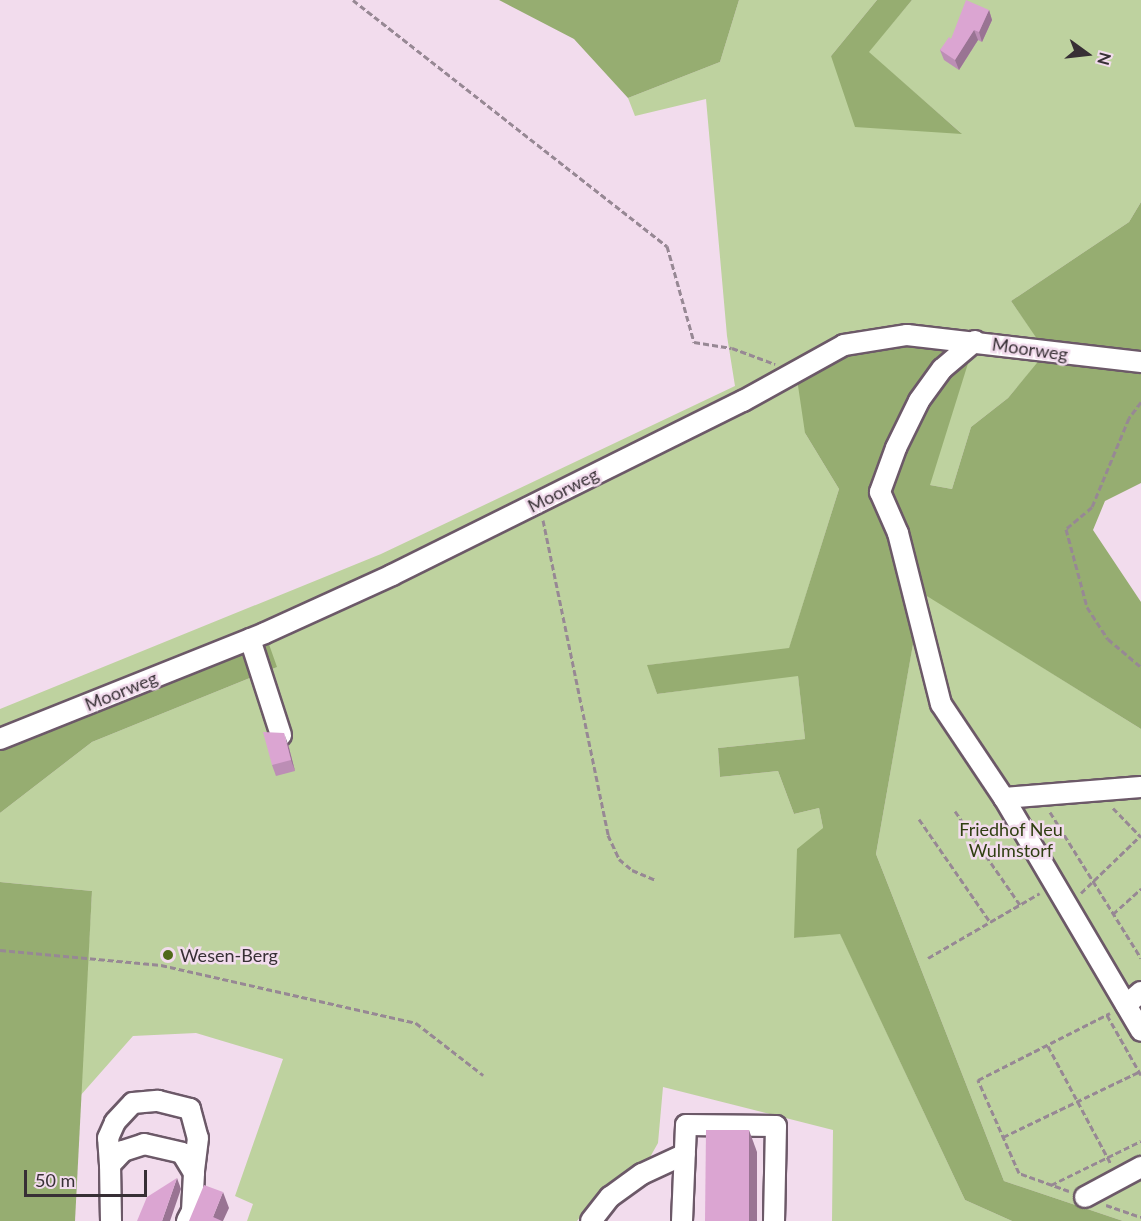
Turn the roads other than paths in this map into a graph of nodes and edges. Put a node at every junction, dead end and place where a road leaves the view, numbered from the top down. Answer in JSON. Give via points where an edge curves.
{"nodes":[{"id":1,"x":975,"y":341,"type":"junction"},
{"id":2,"x":1141,"y":362,"type":"edge"},
{"id":3,"x":250,"y":639,"type":"junction"},
{"id":4,"x":281,"y":735,"type":"edge"},
{"id":5,"x":0,"y":739,"type":"edge"},
{"id":6,"x":1141,"y":787,"type":"edge"},
{"id":7,"x":1004,"y":798,"type":"junction"},
{"id":8,"x":1141,"y":992,"type":"edge"},
{"id":9,"x":1126,"y":1005,"type":"junction"},
{"id":10,"x":1141,"y":1031,"type":"edge"},
{"id":11,"x":685,"y":1154,"type":"junction"},
{"id":12,"x":110,"y":1166,"type":"junction"},
{"id":13,"x":1141,"y":1167,"type":"edge"},
{"id":14,"x":194,"y":1173,"type":"junction"},
{"id":15,"x":1085,"y":1197,"type":"road end"},
{"id":16,"x":111,"y":1221,"type":"edge"},
{"id":17,"x":186,"y":1221,"type":"edge"},
{"id":18,"x":591,"y":1221,"type":"edge"},
{"id":19,"x":682,"y":1221,"type":"edge"},
{"id":20,"x":774,"y":1221,"type":"edge"}],
"edges":[{"from":1,"to":2,"type":"street","name":"Moorweg"},
{"from":1,"to":3,"type":"street","name":"Moorweg","via":[[907,335],[844,345],[539,503]]},
{"from":1,"to":7,"type":"street","via":[[942,369],[919,400],[880,492],[898,533],[941,704]]},
{"from":3,"to":4,"type":"street"},
{"from":3,"to":5,"type":"street","name":"Moorweg"},
{"from":6,"to":7,"type":"street"},
{"from":7,"to":9,"type":"street"},
{"from":8,"to":9,"type":"street"},
{"from":9,"to":10,"type":"street"},
{"from":11,"to":18,"type":"street","via":[[642,1174],[610,1197]]},
{"from":11,"to":19,"type":"street"},
{"from":11,"to":20,"type":"street","via":[[686,1125],[776,1126]]},
{"from":12,"to":14,"type":"street","via":[[123,1151],[144,1143],[182,1153]]},
{"from":12,"to":14,"type":"street","via":[[108,1138],[115,1122],[132,1103],[158,1101],[190,1109],[198,1137]]},
{"from":12,"to":16,"type":"street"},
{"from":13,"to":15,"type":"street"},
{"from":14,"to":17,"type":"street","via":[[192,1211]]}]}
